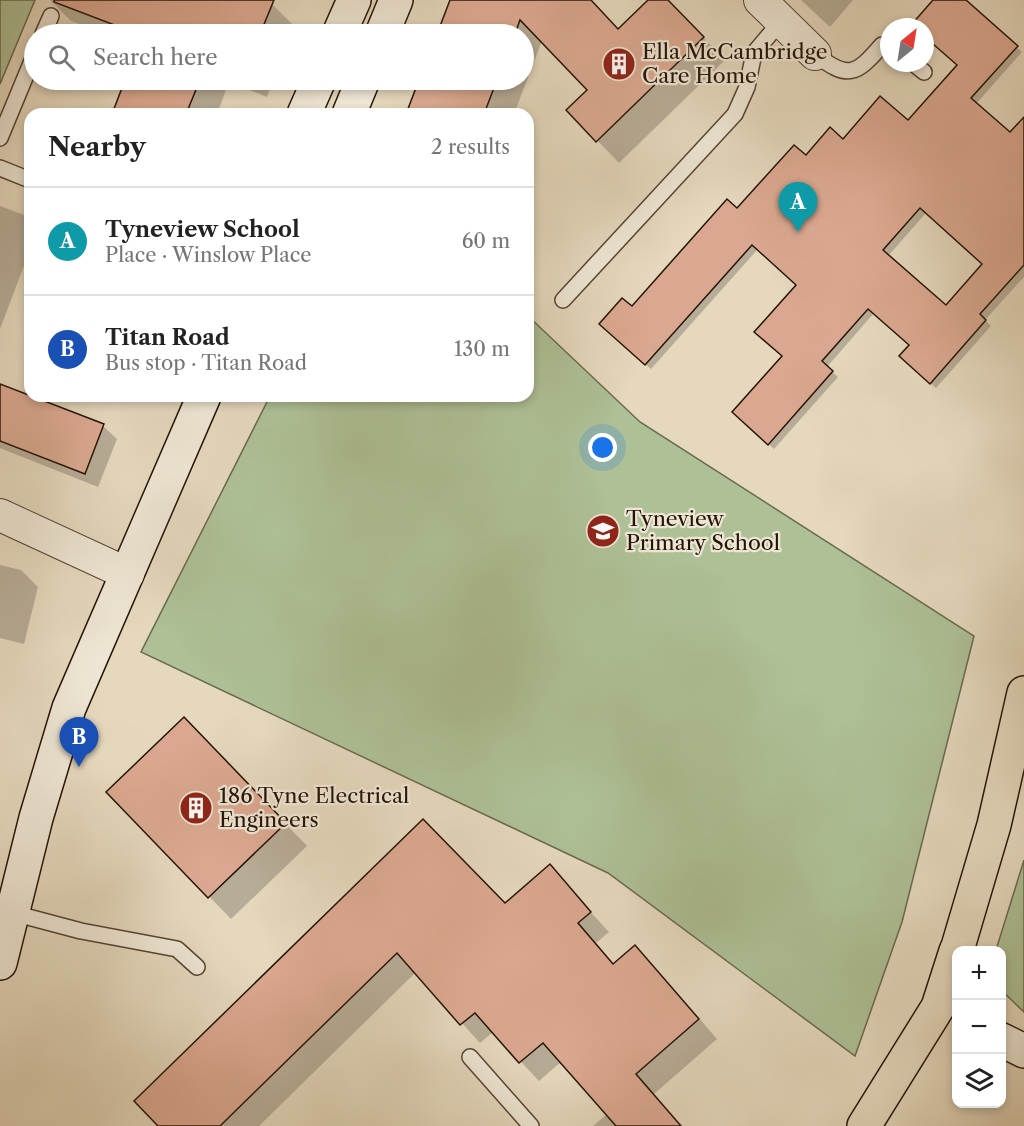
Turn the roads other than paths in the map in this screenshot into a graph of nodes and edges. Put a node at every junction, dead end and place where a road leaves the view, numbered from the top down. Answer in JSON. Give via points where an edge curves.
{"nodes":[{"id":1,"x":396,"y":0,"type":"edge"},
{"id":2,"x":770,"y":11,"type":"edge"},
{"id":3,"x":51,"y":16,"type":"dead end"},
{"id":4,"x":47,"y":24,"type":"edge"},
{"id":5,"x":386,"y":24,"type":"edge"},
{"id":6,"x":880,"y":47,"type":"edge"},
{"id":7,"x":816,"y":54,"type":"joint"},
{"id":8,"x":24,"y":80,"type":"edge"},
{"id":9,"x":315,"y":90,"type":"edge"},
{"id":10,"x":359,"y":90,"type":"edge"},
{"id":11,"x":307,"y":108,"type":"edge"},
{"id":12,"x":351,"y":108,"type":"edge"},
{"id":13,"x":0,"y":138,"type":"edge"},
{"id":14,"x":0,"y":168,"type":"edge"},
{"id":15,"x":24,"y":178,"type":"edge"},
{"id":16,"x":563,"y":300,"type":"dead end"},
{"id":17,"x":201,"y":402,"type":"edge"},
{"id":18,"x":0,"y":515,"type":"edge"},
{"id":19,"x":128,"y":574,"type":"junction"},
{"id":20,"x":1024,"y":693,"type":"edge"},
{"id":21,"x":14,"y":912,"type":"junction"},
{"id":22,"x":958,"y":946,"type":"edge"},
{"id":23,"x":0,"y":963,"type":"edge"},
{"id":24,"x":197,"y":967,"type":"dead end"},
{"id":25,"x":952,"y":982,"type":"edge"},
{"id":26,"x":947,"y":1012,"type":"edge"},
{"id":27,"x":1006,"y":1042,"type":"edge"},
{"id":28,"x":1024,"y":1051,"type":"edge"},
{"id":29,"x":470,"y":1057,"type":"dead end"},
{"id":30,"x":531,"y":1126,"type":"edge"},
{"id":31,"x":864,"y":1126,"type":"edge"}],
"edges":[{"from":1,"to":5,"type":"street"},
{"from":2,"to":7,"type":"street"},
{"from":2,"to":16,"type":"lane","via":[[735,114]]},
{"from":3,"to":4,"type":"lane"},
{"from":6,"to":7,"type":"lane","via":[[864,66],[845,72]]},
{"from":8,"to":13,"type":"lane"},
{"from":9,"to":11,"type":"street"},
{"from":10,"to":12,"type":"street"},
{"from":14,"to":15,"type":"lane"},
{"from":17,"to":19,"type":"street"},
{"from":18,"to":19,"type":"street"},
{"from":19,"to":21,"type":"street","via":[[69,708],[36,818]]},
{"from":20,"to":22,"type":"main road","via":[[994,825]]},
{"from":21,"to":23,"type":"street"},
{"from":21,"to":24,"type":"lane","via":[[81,932],[177,949]]},
{"from":25,"to":26,"type":"main road"},
{"from":26,"to":31,"type":"main road"},
{"from":27,"to":28,"type":"street"},
{"from":29,"to":30,"type":"lane"}]}
